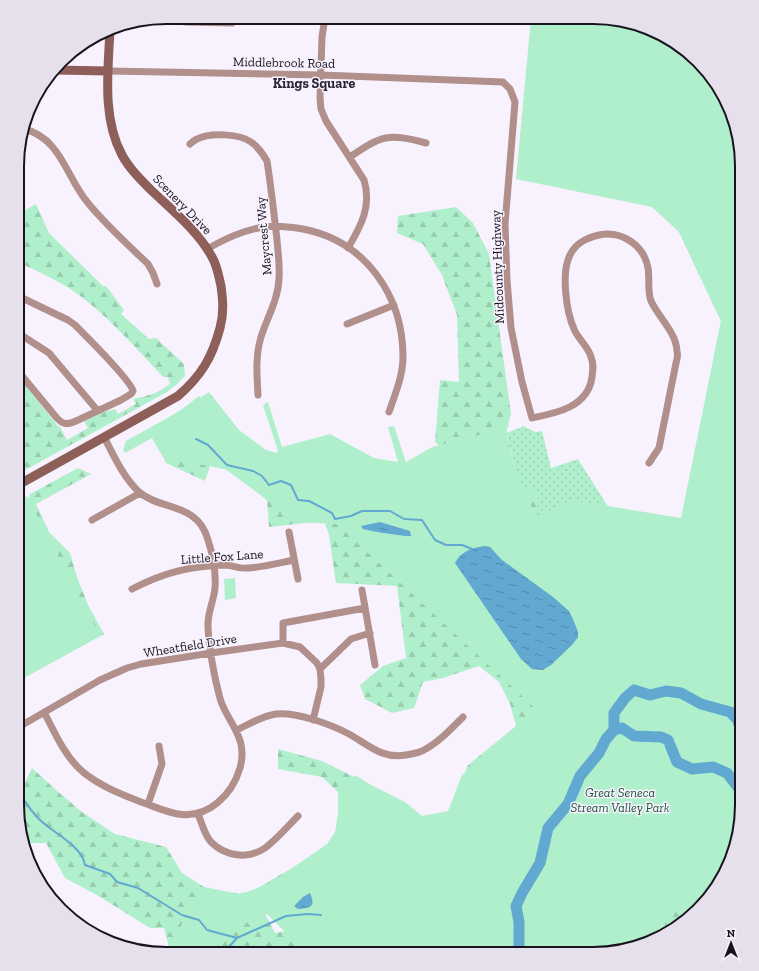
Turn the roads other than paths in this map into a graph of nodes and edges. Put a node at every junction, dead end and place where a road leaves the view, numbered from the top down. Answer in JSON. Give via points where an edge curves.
{"nodes":[{"id":1,"x":324,"y":24,"type":"edge"},
{"id":2,"x":110,"y":36,"type":"edge"},
{"id":3,"x":61,"y":70,"type":"edge"},
{"id":4,"x":108,"y":71,"type":"junction"},
{"id":5,"x":321,"y":75,"type":"junction"},
{"id":6,"x":510,"y":89,"type":"joint"},
{"id":7,"x":28,"y":131,"type":"edge"},
{"id":8,"x":426,"y":143,"type":"dead end"},
{"id":9,"x":190,"y":144,"type":"dead end"},
{"id":10,"x":350,"y":157,"type":"junction"},
{"id":11,"x":276,"y":227,"type":"junction"},
{"id":12,"x":348,"y":248,"type":"junction"},
{"id":13,"x":207,"y":249,"type":"junction"},
{"id":14,"x":157,"y":284,"type":"dead end"},
{"id":15,"x":24,"y":299,"type":"edge"},
{"id":16,"x":394,"y":305,"type":"junction"},
{"id":17,"x":347,"y":324,"type":"dead end"},
{"id":18,"x":24,"y":337,"type":"edge"},
{"id":19,"x":24,"y":378,"type":"edge"},
{"id":20,"x":258,"y":395,"type":"dead end"},
{"id":21,"x":97,"y":410,"type":"junction"},
{"id":22,"x":389,"y":412,"type":"dead end"},
{"id":23,"x":104,"y":437,"type":"junction"},
{"id":24,"x":649,"y":463,"type":"dead end"},
{"id":25,"x":24,"y":482,"type":"edge"},
{"id":26,"x":140,"y":493,"type":"junction"},
{"id":27,"x":92,"y":520,"type":"dead end"},
{"id":28,"x":289,"y":532,"type":"dead end"},
{"id":29,"x":294,"y":560,"type":"junction"},
{"id":30,"x":214,"y":566,"type":"junction"},
{"id":31,"x":298,"y":579,"type":"dead end"},
{"id":32,"x":132,"y":589,"type":"dead end"},
{"id":33,"x":362,"y":590,"type":"dead end"},
{"id":34,"x":366,"y":608,"type":"junction"},
{"id":35,"x":370,"y":633,"type":"junction"},
{"id":36,"x":283,"y":643,"type":"junction"},
{"id":37,"x":211,"y":653,"type":"junction"},
{"id":38,"x":375,"y":665,"type":"dead end"},
{"id":39,"x":320,"y":668,"type":"junction"},
{"id":40,"x":44,"y":712,"type":"junction"},
{"id":41,"x":463,"y":717,"type":"dead end"},
{"id":42,"x":313,"y":720,"type":"junction"},
{"id":43,"x":24,"y":724,"type":"edge"},
{"id":44,"x":236,"y":730,"type":"junction"},
{"id":45,"x":159,"y":746,"type":"dead end"},
{"id":46,"x":148,"y":804,"type":"junction"},
{"id":47,"x":198,"y":814,"type":"junction"},
{"id":48,"x":298,"y":816,"type":"dead end"}],
"edges":[{"from":1,"to":5,"type":"street"},
{"from":2,"to":4,"type":"street","name":"Scenery Drive"},
{"from":3,"to":4,"type":"street","name":"Middlebrook Road"},
{"from":4,"to":5,"type":"street","name":"Middlebrook Road"},
{"from":4,"to":13,"type":"street","name":"Scenery Drive","via":[[110,121],[114,139],[122,156],[136,175],[193,230]]},
{"from":5,"to":6,"type":"street","name":"Middlebrook Road","via":[[503,82]]},
{"from":5,"to":10,"type":"street","via":[[321,109]]},
{"from":6,"to":24,"type":"street","name":"Midcounty Highway","via":[[514,102],[505,224],[507,280],[511,328],[532,418],[561,412],[578,403],[591,384],[594,365],[591,354],[574,330],[568,314],[566,269],[570,255],[581,242],[605,234],[618,235],[637,246],[646,260],[649,269],[650,298],[673,336],[677,351],[659,448]]},
{"from":7,"to":14,"type":"street","via":[[39,135],[54,148],[77,189],[99,217],[148,264]]},
{"from":8,"to":10,"type":"street","via":[[403,137],[386,137]]},
{"from":9,"to":11,"type":"street","name":"Maycrest Way","via":[[198,138],[212,135],[245,138],[252,142],[267,161]]},
{"from":10,"to":12,"type":"street","via":[[364,180],[366,206],[361,225]]},
{"from":11,"to":12,"type":"street","via":[[313,231]]},
{"from":11,"to":13,"type":"street","via":[[241,232]]},
{"from":11,"to":20,"type":"street","name":"Maycrest Way","via":[[279,280],[275,301],[258,351]]},
{"from":12,"to":16,"type":"street","via":[[376,273]]},
{"from":13,"to":23,"type":"street","name":"Scenery Drive","via":[[213,258],[220,281],[223,315],[215,347],[203,370],[178,396]]},
{"from":15,"to":21,"type":"street","via":[[75,325],[132,386],[131,394]]},
{"from":16,"to":17,"type":"street"},
{"from":16,"to":22,"type":"street","via":[[401,330],[403,358],[400,380]]},
{"from":18,"to":21,"type":"street","via":[[49,353]]},
{"from":19,"to":21,"type":"street","via":[[56,417],[65,424]]},
{"from":23,"to":25,"type":"street","name":"Scenery Drive"},
{"from":23,"to":26,"type":"street","via":[[123,471]]},
{"from":26,"to":27,"type":"street"},
{"from":26,"to":30,"type":"street","via":[[192,516],[200,524],[208,540]]},
{"from":28,"to":29,"type":"street"},
{"from":29,"to":30,"type":"street","name":"Little Fox Lane","via":[[249,568]]},
{"from":29,"to":31,"type":"street"},
{"from":30,"to":32,"type":"street","name":"Little Fox Lane","via":[[188,568],[163,574]]},
{"from":30,"to":37,"type":"street","via":[[215,590],[208,624]]},
{"from":33,"to":34,"type":"street"},
{"from":34,"to":35,"type":"street"},
{"from":34,"to":36,"type":"street","via":[[283,623]]},
{"from":35,"to":38,"type":"street"},
{"from":35,"to":39,"type":"street","via":[[351,639]]},
{"from":36,"to":37,"type":"street","name":"Wheatfield Drive"},
{"from":36,"to":39,"type":"street","name":"Wheatfield Drive","via":[[300,647]]},
{"from":37,"to":40,"type":"street","name":"Wheatfield Drive","via":[[127,668],[100,680]]},
{"from":37,"to":44,"type":"street","via":[[222,704]]},
{"from":39,"to":42,"type":"street","via":[[321,687]]},
{"from":40,"to":43,"type":"street","name":"Wheatfield Drive"},
{"from":40,"to":46,"type":"street","via":[[66,752],[83,771],[100,784]]},
{"from":41,"to":42,"type":"street","via":[[423,751],[401,756],[387,755],[349,734]]},
{"from":42,"to":44,"type":"street","via":[[288,714],[275,714]]},
{"from":44,"to":47,"type":"street","via":[[242,753],[237,777],[223,799]]},
{"from":45,"to":46,"type":"street","via":[[162,764]]},
{"from":46,"to":47,"type":"street","via":[[177,814]]},
{"from":47,"to":48,"type":"street","via":[[211,841],[226,852],[238,855],[252,854],[264,849]]}]}
